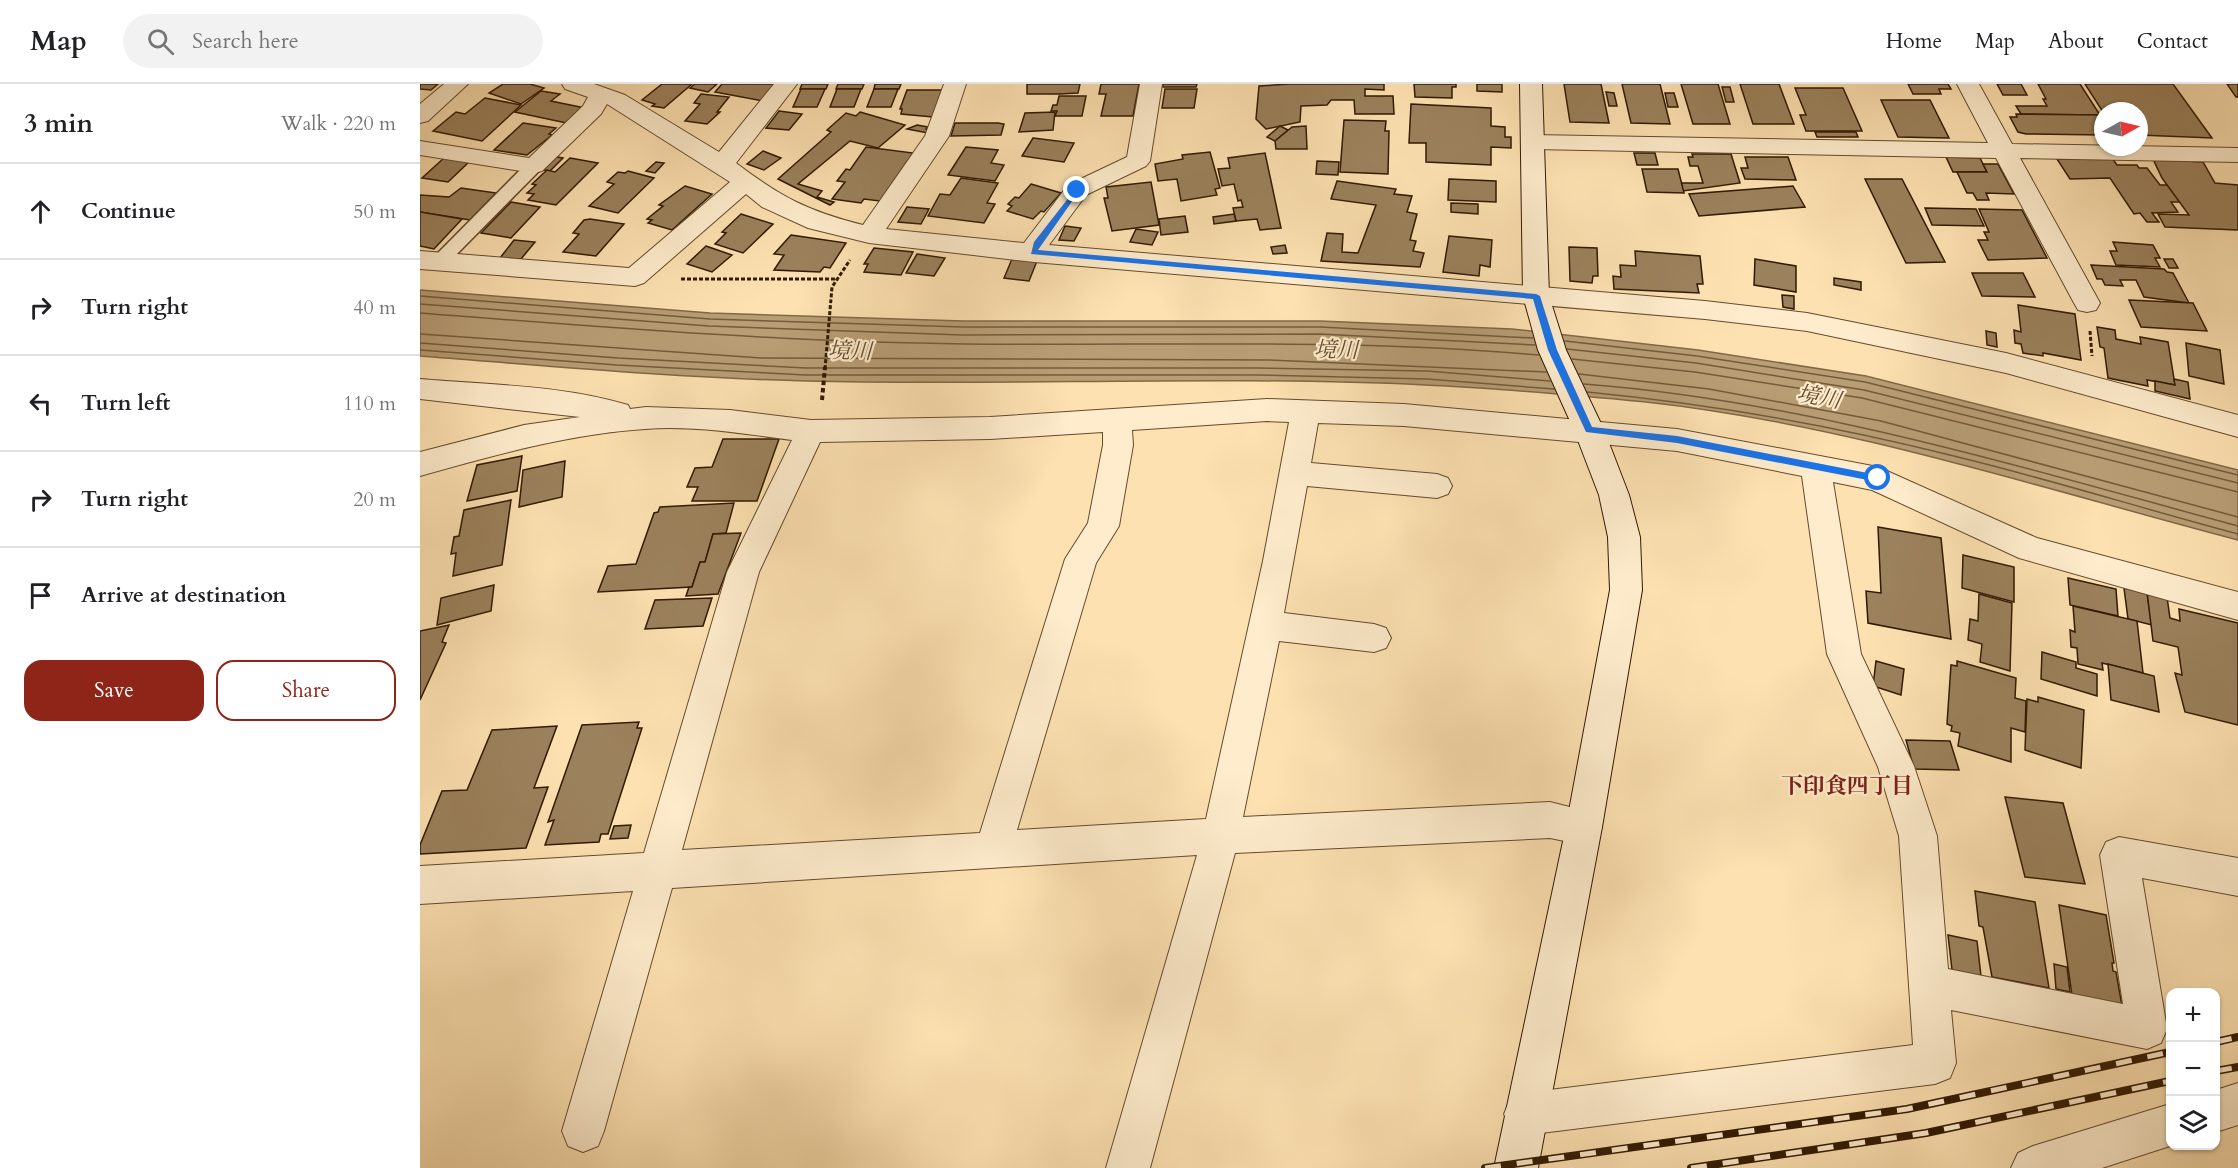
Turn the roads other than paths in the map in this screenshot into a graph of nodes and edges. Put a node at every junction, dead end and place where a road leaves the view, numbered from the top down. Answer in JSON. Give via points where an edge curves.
{"nodes":[{"id":1,"x":457,"y":84,"type":"edge"},
{"id":2,"x":573,"y":84,"type":"edge"},
{"id":3,"x":786,"y":84,"type":"edge"},
{"id":4,"x":955,"y":84,"type":"edge"},
{"id":5,"x":1151,"y":84,"type":"edge"},
{"id":6,"x":1531,"y":84,"type":"edge"},
{"id":7,"x":1968,"y":84,"type":"edge"},
{"id":8,"x":600,"y":95,"type":"junction"},
{"id":9,"x":420,"y":116,"type":"edge"},
{"id":10,"x":1533,"y":142,"type":"junction"},
{"id":11,"x":420,"y":148,"type":"edge"},
{"id":12,"x":2004,"y":150,"type":"junction"},
{"id":13,"x":2238,"y":155,"type":"edge"},
{"id":14,"x":719,"y":162,"type":"junction"},
{"id":15,"x":534,"y":166,"type":"junction"},
{"id":16,"x":747,"y":183,"type":"junction"},
{"id":17,"x":869,"y":235,"type":"junction"},
{"id":18,"x":1034,"y":253,"type":"junction"},
{"id":19,"x":430,"y":261,"type":"edge"},
{"id":20,"x":2087,"y":303,"type":"road end"},
{"id":21,"x":1540,"y":309,"type":"junction"},
{"id":22,"x":420,"y":389,"type":"edge"},
{"id":23,"x":1305,"y":412,"type":"junction"},
{"id":24,"x":646,"y":418,"type":"junction"},
{"id":25,"x":816,"y":421,"type":"junction"},
{"id":26,"x":1117,"y":422,"type":"junction"},
{"id":27,"x":1585,"y":423,"type":"junction"},
{"id":28,"x":2238,"y":426,"type":"edge"},
{"id":29,"x":420,"y":464,"type":"edge"},
{"id":30,"x":1816,"y":466,"type":"junction"},
{"id":31,"x":1295,"y":473,"type":"junction"},
{"id":32,"x":1437,"y":486,"type":"dead end"},
{"id":33,"x":2238,"y":606,"type":"edge"},
{"id":34,"x":1266,"y":625,"type":"junction"},
{"id":35,"x":1374,"y":638,"type":"dead end"},
{"id":36,"x":1584,"y":827,"type":"junction"},
{"id":37,"x":1221,"y":836,"type":"junction"},
{"id":38,"x":993,"y":850,"type":"junction"},
{"id":39,"x":656,"y":869,"type":"junction"},
{"id":40,"x":2238,"y":877,"type":"edge"},
{"id":41,"x":420,"y":885,"type":"edge"},
{"id":42,"x":1931,"y":986,"type":"junction"},
{"id":43,"x":2238,"y":1104,"type":"edge"},
{"id":44,"x":2220,"y":1110,"type":"edge"},
{"id":45,"x":1526,"y":1114,"type":"junction"},
{"id":46,"x":2166,"y":1126,"type":"edge"},
{"id":47,"x":583,"y":1131,"type":"dead end"},
{"id":48,"x":1128,"y":1168,"type":"edge"},
{"id":49,"x":1516,"y":1168,"type":"edge"},
{"id":50,"x":2033,"y":1168,"type":"edge"}],
"edges":[{"from":1,"to":9,"type":"street"},
{"from":2,"to":8,"type":"street"},
{"from":3,"to":14,"type":"street","via":[[730,156]]},
{"from":4,"to":17,"type":"street","via":[[937,136]]},
{"from":5,"to":18,"type":"street","via":[[1138,161],[1077,190],[1037,243]]},
{"from":6,"to":10,"type":"street"},
{"from":7,"to":12,"type":"street"},
{"from":8,"to":14,"type":"street","via":[[617,100]]},
{"from":8,"to":15,"type":"street","via":[[593,109]]},
{"from":10,"to":12,"type":"street"},
{"from":10,"to":21,"type":"street"},
{"from":11,"to":15,"type":"street"},
{"from":12,"to":13,"type":"street"},
{"from":12,"to":20,"type":"street"},
{"from":14,"to":16,"type":"street"},
{"from":15,"to":19,"type":"lane"},
{"from":16,"to":17,"type":"street","via":[[771,201],[817,222]]},
{"from":16,"to":19,"type":"street","via":[[732,190],[635,277]]},
{"from":17,"to":18,"type":"street"},
{"from":18,"to":21,"type":"street"},
{"from":21,"to":27,"type":"street"},
{"from":21,"to":28,"type":"street","via":[[1705,310],[1807,322],[2006,363]]},
{"from":22,"to":24,"type":"street","via":[[563,403]]},
{"from":23,"to":26,"type":"street","via":[[1267,410]]},
{"from":23,"to":27,"type":"street"},
{"from":23,"to":31,"type":"street"},
{"from":24,"to":25,"type":"street"},
{"from":24,"to":29,"type":"street","via":[[524,436]]},
{"from":25,"to":26,"type":"street","via":[[990,428]]},
{"from":25,"to":39,"type":"street","via":[[743,572]]},
{"from":26,"to":38,"type":"street","via":[[1118,445],[1103,526],[1081,559]]},
{"from":27,"to":30,"type":"street"},
{"from":27,"to":36,"type":"street","via":[[1614,495],[1624,537],[1626,590]]},
{"from":30,"to":33,"type":"street","via":[[1878,478],[2030,549]]},
{"from":30,"to":42,"type":"street","via":[[1844,654],[1896,766],[1918,836]]},
{"from":31,"to":32,"type":"street"},
{"from":31,"to":34,"type":"street"},
{"from":34,"to":35,"type":"street"},
{"from":34,"to":37,"type":"street"},
{"from":36,"to":37,"type":"street","via":[[1550,820]]},
{"from":36,"to":45,"type":"street"},
{"from":37,"to":38,"type":"street"},
{"from":37,"to":48,"type":"street"},
{"from":38,"to":39,"type":"street"},
{"from":39,"to":41,"type":"street"},
{"from":39,"to":47,"type":"street"},
{"from":40,"to":42,"type":"street","via":[[2119,855],[2147,1029]]},
{"from":42,"to":45,"type":"street","via":[[1935,1063]]},
{"from":43,"to":44,"type":"street"},
{"from":45,"to":49,"type":"street"},
{"from":46,"to":50,"type":"street"}]}
